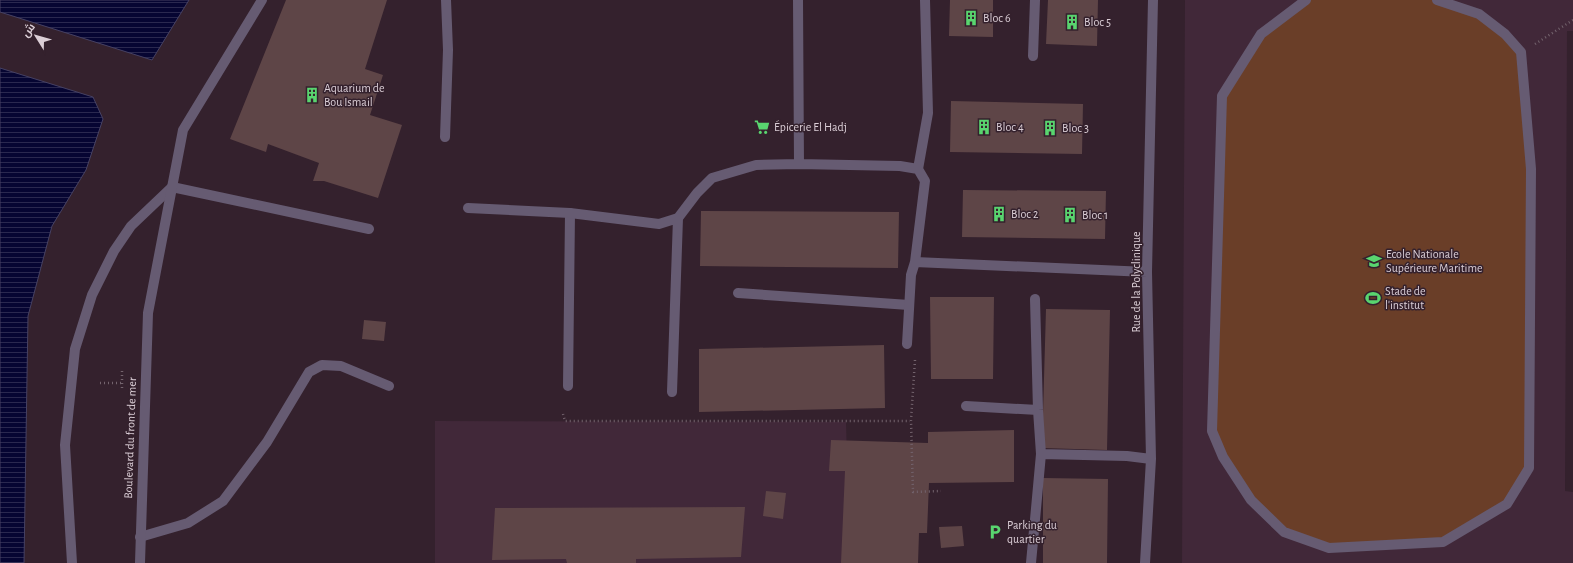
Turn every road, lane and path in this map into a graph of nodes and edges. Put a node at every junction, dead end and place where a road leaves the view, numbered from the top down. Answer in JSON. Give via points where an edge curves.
{"nodes":[{"id":1,"x":262,"y":0,"type":"edge"},
{"id":2,"x":446,"y":0,"type":"edge"},
{"id":3,"x":798,"y":0,"type":"edge"},
{"id":4,"x":925,"y":0,"type":"edge"},
{"id":5,"x":1035,"y":0,"type":"edge"},
{"id":6,"x":1153,"y":0,"type":"edge"},
{"id":7,"x":1306,"y":0,"type":"edge"},
{"id":8,"x":1437,"y":0,"type":"edge"},
{"id":9,"x":1573,"y":20,"type":"edge"},
{"id":10,"x":1521,"y":52,"type":"junction"},
{"id":11,"x":1033,"y":56,"type":"dead end"},
{"id":12,"x":445,"y":137,"type":"dead end"},
{"id":13,"x":799,"y":164,"type":"junction"},
{"id":14,"x":918,"y":169,"type":"junction"},
{"id":15,"x":172,"y":187,"type":"junction"},
{"id":16,"x":468,"y":208,"type":"dead end"},
{"id":17,"x":570,"y":212,"type":"junction"},
{"id":18,"x":678,"y":218,"type":"junction"},
{"id":19,"x":369,"y":229,"type":"dead end"},
{"id":20,"x":915,"y":262,"type":"junction"},
{"id":21,"x":1147,"y":272,"type":"junction"},
{"id":22,"x":738,"y":293,"type":"dead end"},
{"id":23,"x":1035,"y":298,"type":"dead end"},
{"id":24,"x":909,"y":305,"type":"junction"},
{"id":25,"x":907,"y":344,"type":"dead end"},
{"id":26,"x":915,"y":359,"type":"dead end"},
{"id":27,"x":122,"y":369,"type":"dead end"},
{"id":28,"x":100,"y":383,"type":"dead end"},
{"id":29,"x":122,"y":383,"type":"junction"},
{"id":30,"x":389,"y":386,"type":"dead end"},
{"id":31,"x":568,"y":386,"type":"dead end"},
{"id":32,"x":122,"y":388,"type":"dead end"},
{"id":33,"x":672,"y":392,"type":"dead end"},
{"id":34,"x":966,"y":406,"type":"dead end"},
{"id":35,"x":1038,"y":410,"type":"junction"},
{"id":36,"x":563,"y":414,"type":"dead end"},
{"id":37,"x":910,"y":421,"type":"dead end"},
{"id":38,"x":1041,"y":454,"type":"junction"},
{"id":39,"x":1151,"y":459,"type":"junction"},
{"id":40,"x":941,"y":492,"type":"dead end"},
{"id":41,"x":140,"y":537,"type":"junction"},
{"id":42,"x":72,"y":563,"type":"edge"},
{"id":43,"x":140,"y":563,"type":"edge"},
{"id":44,"x":1031,"y":563,"type":"edge"},
{"id":45,"x":1145,"y":563,"type":"edge"}],
"edges":[{"from":1,"to":15,"type":"street","name":"Boulevard du front de mer","via":[[183,130]]},
{"from":2,"to":12,"type":"street","via":[[448,50]]},
{"from":3,"to":13,"type":"street"},
{"from":4,"to":14,"type":"street","via":[[928,113]]},
{"from":5,"to":11,"type":"street"},
{"from":6,"to":21,"type":"street","name":"Rue de la Polyclinique"},
{"from":7,"to":10,"type":"street","via":[[1261,34],[1222,96],[1212,431],[1222,457],[1251,500],[1284,532],[1330,548],[1444,542],[1507,504],[1529,468],[1531,170]]},
{"from":8,"to":10,"type":"street","via":[[1478,14],[1505,34]]},
{"from":9,"to":10,"type":"path"},
{"from":13,"to":14,"type":"street","via":[[900,166]]},
{"from":13,"to":18,"type":"street","via":[[756,165],[712,178]]},
{"from":14,"to":20,"type":"street","via":[[925,181]]},
{"from":15,"to":19,"type":"street"},
{"from":15,"to":41,"type":"street","name":"Boulevard du front de mer","via":[[148,314]]},
{"from":15,"to":42,"type":"street","via":[[131,226],[114,251],[92,296],[75,349],[65,445]]},
{"from":16,"to":17,"type":"street"},
{"from":17,"to":18,"type":"street","via":[[659,224]]},
{"from":17,"to":31,"type":"street"},
{"from":18,"to":33,"type":"street"},
{"from":20,"to":21,"type":"street"},
{"from":20,"to":24,"type":"street","via":[[911,275]]},
{"from":21,"to":39,"type":"street","name":"Rue de la Polyclinique"},
{"from":22,"to":24,"type":"street"},
{"from":23,"to":35,"type":"street"},
{"from":24,"to":25,"type":"street"},
{"from":26,"to":40,"type":"path","via":[[910,420],[913,492]]},
{"from":27,"to":29,"type":"path"},
{"from":28,"to":29,"type":"path"},
{"from":29,"to":32,"type":"path"},
{"from":30,"to":41,"type":"street","via":[[341,366],[322,365],[309,372],[267,442],[222,501],[188,523]]},
{"from":34,"to":35,"type":"street"},
{"from":35,"to":38,"type":"street"},
{"from":36,"to":37,"type":"path","via":[[565,421]]},
{"from":38,"to":39,"type":"street"},
{"from":38,"to":44,"type":"street"},
{"from":39,"to":45,"type":"street","name":"Rue de la Polyclinique"},
{"from":41,"to":43,"type":"street","name":"Boulevard du front de mer"}]}
